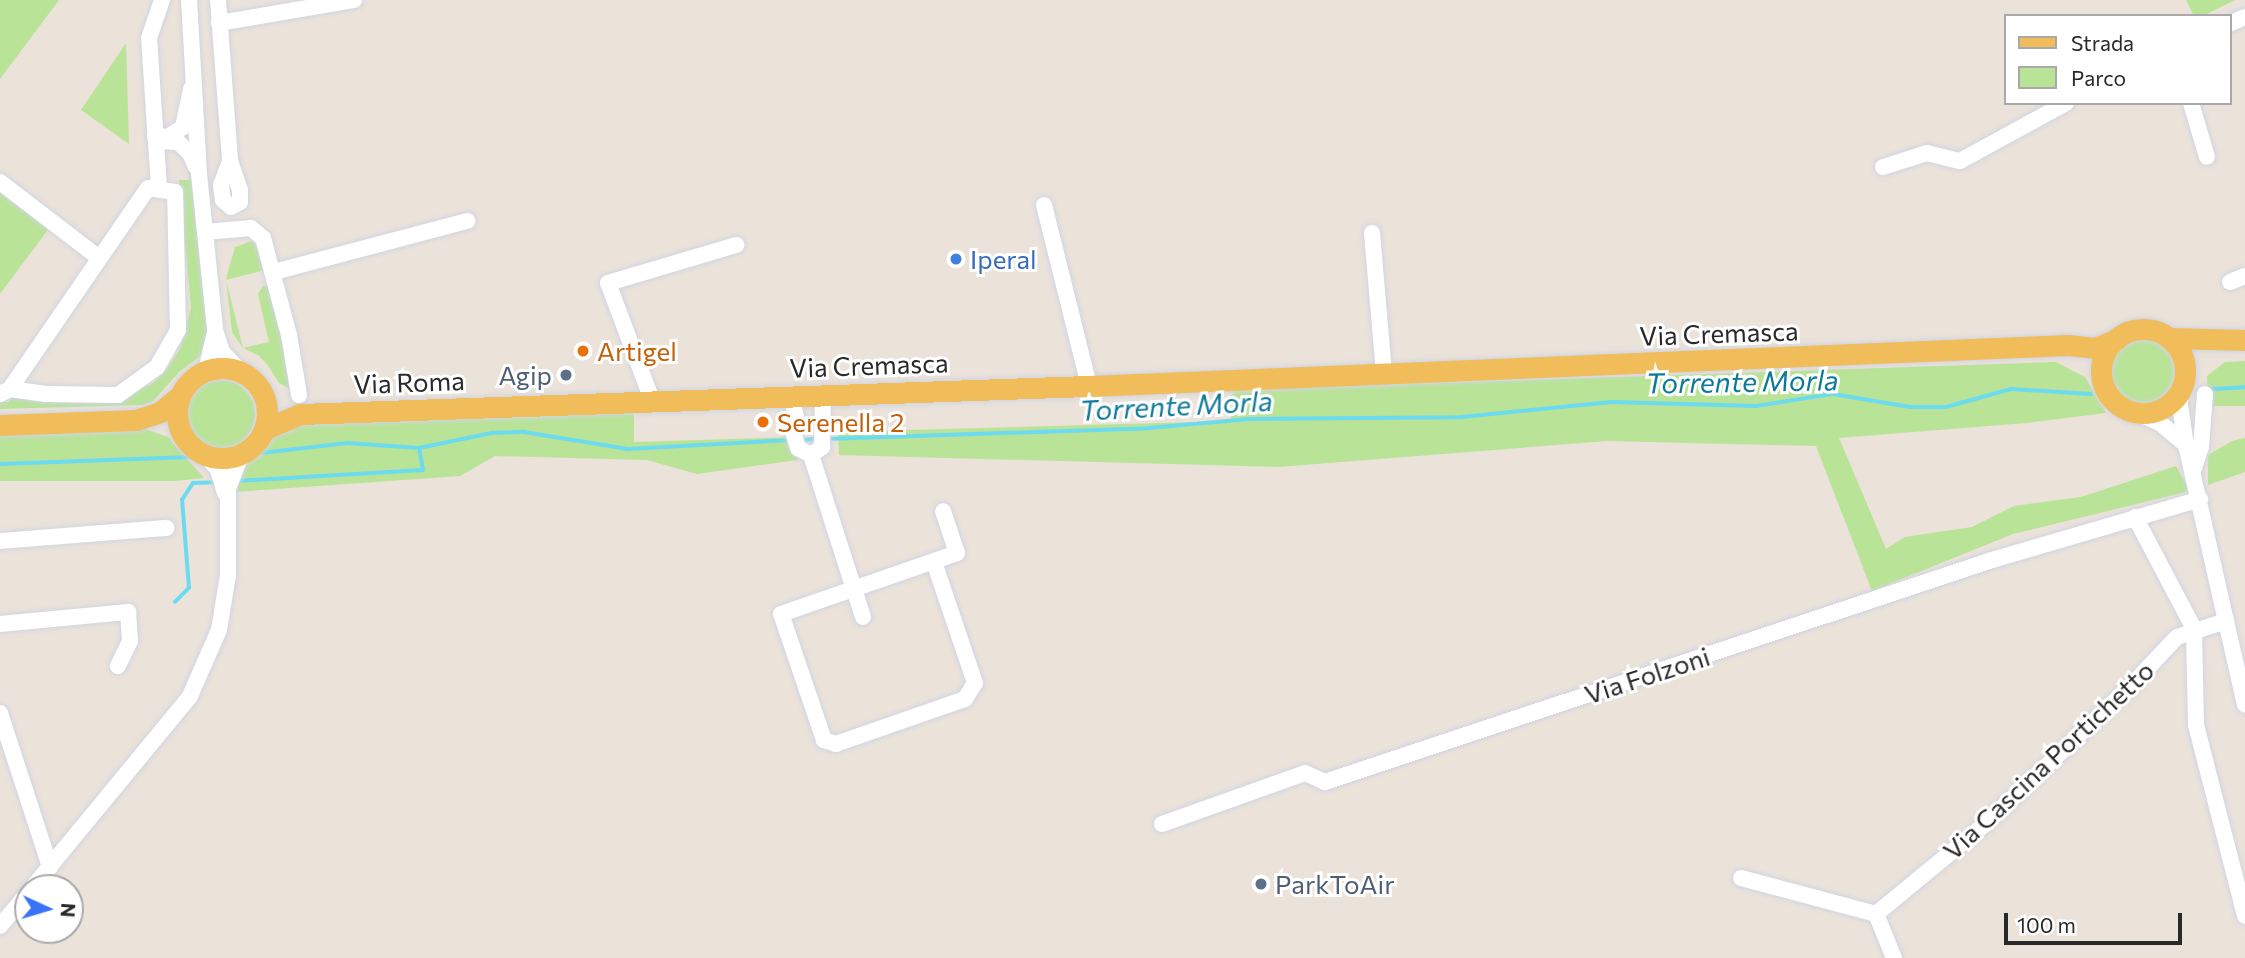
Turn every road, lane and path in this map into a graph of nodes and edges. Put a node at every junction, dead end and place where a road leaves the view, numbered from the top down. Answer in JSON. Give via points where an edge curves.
{"nodes":[{"id":1,"x":162,"y":0,"type":"edge"},
{"id":2,"x":188,"y":0,"type":"edge"},
{"id":3,"x":218,"y":0,"type":"edge"},
{"id":4,"x":354,"y":0,"type":"edge"},
{"id":5,"x":219,"y":23,"type":"junction"},
{"id":6,"x":195,"y":79,"type":"junction"},
{"id":7,"x":2062,"y":105,"type":"edge"},
{"id":8,"x":2192,"y":105,"type":"edge"},
{"id":9,"x":155,"y":138,"type":"junction"},
{"id":10,"x":2207,"y":158,"type":"dead end"},
{"id":11,"x":230,"y":162,"type":"dead end"},
{"id":12,"x":1883,"y":167,"type":"dead end"},
{"id":13,"x":199,"y":174,"type":"junction"},
{"id":14,"x":0,"y":182,"type":"edge"},
{"id":15,"x":159,"y":188,"type":"junction"},
{"id":16,"x":1044,"y":205,"type":"dead end"},
{"id":17,"x":467,"y":221,"type":"dead end"},
{"id":18,"x":205,"y":232,"type":"junction"},
{"id":19,"x":1372,"y":233,"type":"dead end"},
{"id":20,"x":736,"y":245,"type":"dead end"},
{"id":21,"x":99,"y":258,"type":"junction"},
{"id":22,"x":274,"y":272,"type":"junction"},
{"id":23,"x":215,"y":330,"type":"junction"},
{"id":24,"x":2169,"y":338,"type":"junction"},
{"id":25,"x":2117,"y":339,"type":"junction"},
{"id":26,"x":2238,"y":340,"type":"edge"},
{"id":27,"x":2056,"y":347,"type":"junction"},
{"id":28,"x":206,"y":371,"type":"junction"},
{"id":29,"x":241,"y":372,"type":"junction"},
{"id":30,"x":1384,"y":374,"type":"junction"},
{"id":31,"x":2102,"y":374,"type":"junction"},
{"id":32,"x":2183,"y":384,"type":"junction"},
{"id":33,"x":1089,"y":386,"type":"junction"},
{"id":34,"x":5,"y":391,"type":"edge"},
{"id":35,"x":822,"y":394,"type":"junction"},
{"id":36,"x":2205,"y":394,"type":"dead end"},
{"id":37,"x":792,"y":395,"type":"junction"},
{"id":38,"x":180,"y":396,"type":"junction"},
{"id":39,"x":265,"y":396,"type":"junction"},
{"id":40,"x":649,"y":400,"type":"junction"},
{"id":41,"x":300,"y":405,"type":"junction"},
{"id":42,"x":2136,"y":412,"type":"junction"},
{"id":43,"x":136,"y":420,"type":"junction"},
{"id":44,"x":0,"y":425,"type":"edge"},
{"id":45,"x":265,"y":429,"type":"junction"},
{"id":46,"x":180,"y":430,"type":"junction"},
{"id":47,"x":810,"y":443,"type":"junction"},
{"id":48,"x":2186,"y":445,"type":"junction"},
{"id":49,"x":241,"y":455,"type":"junction"},
{"id":50,"x":206,"y":456,"type":"junction"},
{"id":51,"x":2194,"y":471,"type":"junction"},
{"id":52,"x":2200,"y":499,"type":"junction"},
{"id":53,"x":227,"y":502,"type":"junction"},
{"id":54,"x":943,"y":510,"type":"dead end"},
{"id":55,"x":2135,"y":517,"type":"junction"},
{"id":56,"x":166,"y":528,"type":"dead end"},
{"id":57,"x":0,"y":541,"type":"edge"},
{"id":58,"x":934,"y":562,"type":"junction"},
{"id":59,"x":854,"y":589,"type":"junction"},
{"id":60,"x":863,"y":617,"type":"dead end"},
{"id":61,"x":2226,"y":621,"type":"junction"},
{"id":62,"x":0,"y":624,"type":"edge"},
{"id":63,"x":2193,"y":629,"type":"junction"},
{"id":64,"x":2238,"y":643,"type":"edge"},
{"id":65,"x":118,"y":666,"type":"dead end"},
{"id":66,"x":2245,"y":705,"type":"edge"},
{"id":67,"x":0,"y":714,"type":"edge"},
{"id":68,"x":1162,"y":824,"type":"dead end"},
{"id":69,"x":50,"y":867,"type":"junction"},
{"id":70,"x":44,"y":874,"type":"edge"},
{"id":71,"x":1741,"y":878,"type":"dead end"},
{"id":72,"x":14,"y":910,"type":"edge"},
{"id":73,"x":1876,"y":914,"type":"junction"},
{"id":74,"x":2245,"y":916,"type":"edge"},
{"id":75,"x":0,"y":926,"type":"edge"},
{"id":76,"x":1894,"y":958,"type":"edge"}],
"edges":[{"from":1,"to":9,"type":"street","via":[[149,38]]},
{"from":2,"to":6,"type":"street"},
{"from":3,"to":5,"type":"street"},
{"from":4,"to":5,"type":"street"},
{"from":5,"to":11,"type":"street"},
{"from":6,"to":9,"type":"street","via":[[183,127],[168,137]]},
{"from":6,"to":13,"type":"street"},
{"from":7,"to":12,"type":"street","via":[[1960,160],[1927,153]]},
{"from":8,"to":10,"type":"street"},
{"from":9,"to":13,"type":"street","via":[[178,142],[190,153]]},
{"from":9,"to":15,"type":"street"},
{"from":13,"to":18,"type":"street"},
{"from":14,"to":21,"type":"street"},
{"from":15,"to":21,"type":"street","via":[[148,188]]},
{"from":15,"to":34,"type":"street","via":[[175,192],[179,288],[178,330],[157,367],[118,395]]},
{"from":16,"to":33,"type":"street"},
{"from":17,"to":22,"type":"street"},
{"from":18,"to":22,"type":"street","via":[[251,228],[263,238]]},
{"from":18,"to":23,"type":"street"},
{"from":19,"to":30,"type":"street"},
{"from":20,"to":40,"type":"street","via":[[608,283]]},
{"from":21,"to":34,"type":"street"},
{"from":22,"to":41,"type":"street"},
{"from":23,"to":28,"type":"street"},
{"from":23,"to":29,"type":"street","via":[[222,352]]},
{"from":24,"to":25,"type":"main road","via":[[2146,329]]},
{"from":24,"to":26,"type":"main road"},
{"from":24,"to":32,"type":"main road","via":[[2183,356]]},
{"from":25,"to":27,"type":"main road","name":"Via Cremasca","via":[[2095,348]]},
{"from":25,"to":31,"type":"main road","via":[[2105,355]]},
{"from":26,"to":32,"type":"main road","via":[[2204,354]]},
{"from":27,"to":30,"type":"main road","name":"Via Cremasca"},
{"from":27,"to":31,"type":"main road"},
{"from":28,"to":29,"type":"main road","via":[[229,368]]},
{"from":28,"to":38,"type":"main road"},
{"from":29,"to":39,"type":"main road","name":"Via Roma"},
{"from":30,"to":33,"type":"main road","name":"Via Cremasca"},
{"from":31,"to":42,"type":"main road","via":[[2111,397]]},
{"from":32,"to":42,"type":"main road","via":[[2162,408]]},
{"from":32,"to":48,"type":"street","via":[[2180,405]]},
{"from":33,"to":35,"type":"main road","name":"Via Cremasca"},
{"from":35,"to":37,"type":"main road","name":"Via Cremasca"},
{"from":35,"to":47,"type":"street"},
{"from":36,"to":51,"type":"street","via":[[2201,447]]},
{"from":37,"to":40,"type":"main road","name":"Via Cremasca"},
{"from":37,"to":47,"type":"street","via":[[797,420]]},
{"from":38,"to":43,"type":"main road","via":[[160,412]]},
{"from":38,"to":46,"type":"main road"},
{"from":39,"to":41,"type":"main road","name":"Via Roma","via":[[286,410]]},
{"from":39,"to":45,"type":"main road"},
{"from":40,"to":41,"type":"main road","name":"Via Roma"},
{"from":41,"to":45,"type":"main road","name":"Via Roma"},
{"from":42,"to":48,"type":"street","via":[[2160,423]]},
{"from":43,"to":44,"type":"main road"},
{"from":43,"to":46,"type":"main road"},
{"from":45,"to":49,"type":"main road","name":"Via Roma","via":[[260,440]]},
{"from":46,"to":50,"type":"main road","via":[[186,441]]},
{"from":47,"to":59,"type":"street"},
{"from":48,"to":51,"type":"street"},
{"from":49,"to":50,"type":"main road"},
{"from":49,"to":53,"type":"street","via":[[231,474]]},
{"from":50,"to":53,"type":"street","via":[[220,476]]},
{"from":51,"to":52,"type":"street"},
{"from":52,"to":55,"type":"street","name":"Via Folzoni"},
{"from":52,"to":61,"type":"street"},
{"from":53,"to":69,"type":"street","via":[[228,575],[219,630],[190,696]]},
{"from":54,"to":58,"type":"street","via":[[957,553]]},
{"from":55,"to":63,"type":"street"},
{"from":55,"to":68,"type":"street","name":"Via Folzoni","via":[[1992,560],[1325,782],[1305,773]]},
{"from":56,"to":57,"type":"street"},
{"from":58,"to":59,"type":"street"},
{"from":58,"to":59,"type":"street","via":[[975,683],[965,699],[836,744],[824,740],[781,614]]},
{"from":59,"to":60,"type":"street"},
{"from":61,"to":63,"type":"street","name":"Via Cascina Portichetto"},
{"from":61,"to":64,"type":"street"},
{"from":62,"to":65,"type":"street","via":[[128,612],[130,641]]},
{"from":63,"to":73,"type":"street","name":"Via Cascina Portichetto","via":[[2177,637],[2128,690],[1985,824]]},
{"from":63,"to":74,"type":"street","via":[[2196,725]]},
{"from":64,"to":66,"type":"street"},
{"from":67,"to":69,"type":"street"},
{"from":69,"to":70,"type":"street"},
{"from":71,"to":73,"type":"street"},
{"from":72,"to":75,"type":"street"},
{"from":73,"to":76,"type":"street"}]}
